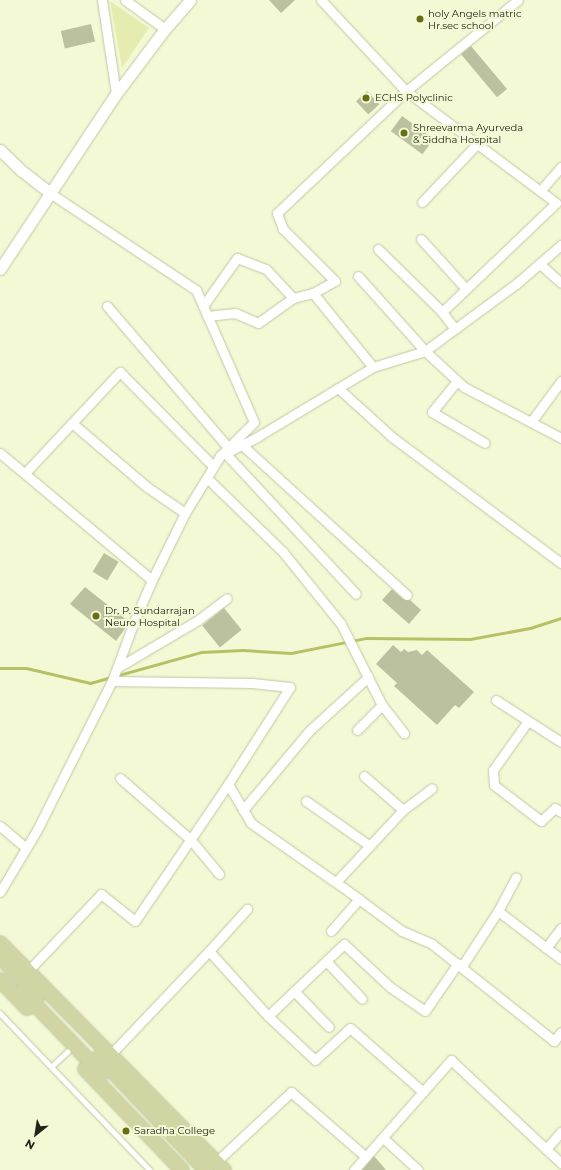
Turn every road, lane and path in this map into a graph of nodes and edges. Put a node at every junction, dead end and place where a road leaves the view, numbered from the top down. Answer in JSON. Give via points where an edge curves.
{"nodes":[{"id":1,"x":102,"y":0,"type":"edge"},
{"id":2,"x":125,"y":0,"type":"edge"},
{"id":3,"x":190,"y":0,"type":"edge"},
{"id":4,"x":321,"y":0,"type":"edge"},
{"id":5,"x":518,"y":0,"type":"edge"},
{"id":6,"x":165,"y":29,"type":"junction"},
{"id":7,"x":406,"y":91,"type":"junction"},
{"id":8,"x":116,"y":94,"type":"junction"},
{"id":9,"x":477,"y":144,"type":"junction"},
{"id":10,"x":0,"y":150,"type":"edge"},
{"id":11,"x":561,"y":166,"type":"edge"},
{"id":12,"x":540,"y":191,"type":"junction"},
{"id":13,"x":50,"y":193,"type":"junction"},
{"id":14,"x":422,"y":202,"type":"dead end"},
{"id":15,"x":421,"y":239,"type":"dead end"},
{"id":16,"x":561,"y":245,"type":"edge"},
{"id":17,"x":378,"y":249,"type":"dead end"},
{"id":18,"x":540,"y":264,"type":"junction"},
{"id":19,"x":0,"y":269,"type":"edge"},
{"id":20,"x":358,"y":276,"type":"dead end"},
{"id":21,"x":561,"y":282,"type":"edge"},
{"id":22,"x":466,"y":289,"type":"junction"},
{"id":23,"x":313,"y":293,"type":"junction"},
{"id":24,"x":293,"y":298,"type":"junction"},
{"id":25,"x":107,"y":306,"type":"dead end"},
{"id":26,"x":203,"y":306,"type":"junction"},
{"id":27,"x":442,"y":312,"type":"junction"},
{"id":28,"x":207,"y":316,"type":"junction"},
{"id":29,"x":456,"y":329,"type":"junction"},
{"id":30,"x":425,"y":351,"type":"junction"},
{"id":31,"x":373,"y":367,"type":"junction"},
{"id":32,"x":457,"y":381,"type":"junction"},
{"id":33,"x":561,"y":381,"type":"edge"},
{"id":34,"x":338,"y":388,"type":"junction"},
{"id":35,"x":531,"y":422,"type":"junction"},
{"id":36,"x":72,"y":423,"type":"junction"},
{"id":37,"x":561,"y":438,"type":"edge"},
{"id":38,"x":485,"y":443,"type":"dead end"},
{"id":39,"x":242,"y":445,"type":"junction"},
{"id":40,"x":225,"y":452,"type":"junction"},
{"id":41,"x":0,"y":453,"type":"edge"},
{"id":42,"x":214,"y":466,"type":"junction"},
{"id":43,"x":25,"y":473,"type":"junction"},
{"id":44,"x":207,"y":478,"type":"junction"},
{"id":45,"x":185,"y":513,"type":"junction"},
{"id":46,"x":561,"y":563,"type":"edge"},
{"id":47,"x":152,"y":580,"type":"junction"},
{"id":48,"x":356,"y":594,"type":"dead end"},
{"id":49,"x":407,"y":595,"type":"dead end"},
{"id":50,"x":227,"y":598,"type":"dead end"},
{"id":51,"x":114,"y":675,"type":"junction"},
{"id":52,"x":368,"y":677,"type":"junction"},
{"id":53,"x":496,"y":700,"type":"dead end"},
{"id":54,"x":382,"y":705,"type":"junction"},
{"id":55,"x":528,"y":721,"type":"junction"},
{"id":56,"x":357,"y":730,"type":"dead end"},
{"id":57,"x":404,"y":733,"type":"dead end"},
{"id":58,"x":561,"y":742,"type":"edge"},
{"id":59,"x":364,"y":776,"type":"dead end"},
{"id":60,"x":120,"y":778,"type":"dead end"},
{"id":61,"x":228,"y":784,"type":"junction"},
{"id":62,"x":432,"y":788,"type":"dead end"},
{"id":63,"x":306,"y":800,"type":"dead end"},
{"id":64,"x":243,"y":810,"type":"junction"},
{"id":65,"x":403,"y":810,"type":"junction"},
{"id":66,"x":561,"y":812,"type":"edge"},
{"id":67,"x":0,"y":826,"type":"edge"},
{"id":68,"x":191,"y":840,"type":"junction"},
{"id":69,"x":370,"y":846,"type":"junction"},
{"id":70,"x":26,"y":848,"type":"junction"},
{"id":71,"x":219,"y":874,"type":"dead end"},
{"id":72,"x":516,"y":877,"type":"dead end"},
{"id":73,"x":336,"y":882,"type":"junction"},
{"id":74,"x":0,"y":892,"type":"edge"},
{"id":75,"x":359,"y":899,"type":"junction"},
{"id":76,"x":247,"y":910,"type":"dead end"},
{"id":77,"x":498,"y":911,"type":"junction"},
{"id":78,"x":561,"y":928,"type":"edge"},
{"id":79,"x":332,"y":931,"type":"dead end"},
{"id":80,"x":0,"y":943,"type":"edge"},
{"id":81,"x":546,"y":948,"type":"junction"},
{"id":82,"x":209,"y":951,"type":"junction"},
{"id":83,"x":0,"y":957,"type":"edge"},
{"id":84,"x":561,"y":959,"type":"edge"},
{"id":85,"x":326,"y":961,"type":"junction"},
{"id":86,"x":460,"y":965,"type":"junction"},
{"id":87,"x":0,"y":970,"type":"edge"},
{"id":88,"x":28,"y":971,"type":"junction"},
{"id":89,"x":0,"y":980,"type":"edge"},
{"id":90,"x":294,"y":991,"type":"junction"},
{"id":91,"x":362,"y":999,"type":"dead end"},
{"id":92,"x":0,"y":1013,"type":"edge"},
{"id":93,"x":268,"y":1016,"type":"junction"},
{"id":94,"x":329,"y":1027,"type":"dead end"},
{"id":95,"x":561,"y":1032,"type":"edge"},
{"id":96,"x":68,"y":1051,"type":"junction"},
{"id":97,"x":110,"y":1055,"type":"junction"},
{"id":98,"x":51,"y":1067,"type":"junction"},
{"id":99,"x":423,"y":1092,"type":"junction"},
{"id":100,"x":561,"y":1132,"type":"edge"},
{"id":101,"x":383,"y":1138,"type":"junction"},
{"id":102,"x":546,"y":1149,"type":"junction"},
{"id":103,"x":366,"y":1157,"type":"junction"},
{"id":104,"x":561,"y":1163,"type":"edge"},
{"id":105,"x":215,"y":1167,"type":"edge"},
{"id":106,"x":150,"y":1170,"type":"edge"},
{"id":107,"x":182,"y":1170,"type":"edge"},
{"id":108,"x":196,"y":1170,"type":"edge"},
{"id":109,"x":354,"y":1170,"type":"edge"},
{"id":110,"x":418,"y":1170,"type":"edge"}],
"edges":[{"from":1,"to":8,"type":"street"},
{"from":2,"to":6,"type":"street"},
{"from":3,"to":6,"type":"street"},
{"from":4,"to":7,"type":"street"},
{"from":5,"to":7,"type":"street"},
{"from":6,"to":8,"type":"street"},
{"from":7,"to":9,"type":"street"},
{"from":7,"to":23,"type":"street","via":[[277,213],[283,228],[335,281]]},
{"from":8,"to":13,"type":"street"},
{"from":9,"to":12,"type":"street"},
{"from":9,"to":14,"type":"street"},
{"from":10,"to":13,"type":"street"},
{"from":11,"to":12,"type":"street"},
{"from":12,"to":22,"type":"street","via":[[556,203]]},
{"from":13,"to":19,"type":"street"},
{"from":13,"to":26,"type":"street","via":[[196,290]]},
{"from":15,"to":22,"type":"street"},
{"from":16,"to":18,"type":"street"},
{"from":17,"to":27,"type":"street"},
{"from":18,"to":21,"type":"street"},
{"from":18,"to":29,"type":"street"},
{"from":20,"to":30,"type":"street"},
{"from":22,"to":27,"type":"street"},
{"from":23,"to":24,"type":"street"},
{"from":23,"to":31,"type":"street"},
{"from":24,"to":26,"type":"street","via":[[266,269],[237,258]]},
{"from":24,"to":28,"type":"street","via":[[258,323],[235,313]]},
{"from":25,"to":40,"type":"street"},
{"from":26,"to":28,"type":"street"},
{"from":27,"to":29,"type":"street"},
{"from":28,"to":40,"type":"street","via":[[254,422]]},
{"from":29,"to":30,"type":"street"},
{"from":30,"to":31,"type":"street"},
{"from":30,"to":32,"type":"street"},
{"from":31,"to":34,"type":"street"},
{"from":32,"to":35,"type":"street"},
{"from":32,"to":38,"type":"street","via":[[432,412]]},
{"from":33,"to":35,"type":"street"},
{"from":34,"to":39,"type":"street"},
{"from":34,"to":46,"type":"street","via":[[392,437]]},
{"from":35,"to":37,"type":"street"},
{"from":36,"to":42,"type":"street","via":[[120,372]]},
{"from":36,"to":43,"type":"street"},
{"from":36,"to":45,"type":"street","via":[[147,487]]},
{"from":39,"to":40,"type":"street"},
{"from":39,"to":49,"type":"street"},
{"from":40,"to":42,"type":"street"},
{"from":40,"to":48,"type":"street"},
{"from":41,"to":43,"type":"street"},
{"from":42,"to":44,"type":"street"},
{"from":43,"to":47,"type":"street"},
{"from":44,"to":45,"type":"street"},
{"from":44,"to":52,"type":"street","via":[[283,552],[341,624]]},
{"from":45,"to":47,"type":"street"},
{"from":47,"to":51,"type":"street"},
{"from":50,"to":51,"type":"street"},
{"from":51,"to":61,"type":"street","via":[[290,687]]},
{"from":51,"to":70,"type":"street"},
{"from":52,"to":54,"type":"street"},
{"from":52,"to":64,"type":"street","via":[[310,730]]},
{"from":53,"to":55,"type":"street"},
{"from":54,"to":56,"type":"street"},
{"from":54,"to":57,"type":"street"},
{"from":55,"to":58,"type":"street"},
{"from":55,"to":66,"type":"street","via":[[493,770],[494,785],[541,821],[555,808]]},
{"from":59,"to":65,"type":"street"},
{"from":60,"to":68,"type":"street"},
{"from":61,"to":64,"type":"street"},
{"from":61,"to":68,"type":"street"},
{"from":62,"to":65,"type":"street"},
{"from":63,"to":69,"type":"street"},
{"from":64,"to":73,"type":"street","via":[[251,823]]},
{"from":65,"to":69,"type":"street"},
{"from":67,"to":70,"type":"street"},
{"from":68,"to":71,"type":"street"},
{"from":68,"to":88,"type":"street","via":[[135,921],[101,894]]},
{"from":69,"to":73,"type":"street"},
{"from":70,"to":74,"type":"street"},
{"from":72,"to":77,"type":"street"},
{"from":73,"to":75,"type":"street"},
{"from":75,"to":79,"type":"street"},
{"from":75,"to":86,"type":"street","via":[[402,931],[432,944]]},
{"from":76,"to":82,"type":"street"},
{"from":77,"to":81,"type":"street"},
{"from":77,"to":86,"type":"street"},
{"from":78,"to":81,"type":"street"},
{"from":80,"to":88,"type":"main road"},
{"from":81,"to":84,"type":"street"},
{"from":82,"to":93,"type":"street"},
{"from":82,"to":97,"type":"street"},
{"from":83,"to":105,"type":"main road","via":[[100,1058]]},
{"from":85,"to":86,"type":"street","via":[[344,944],[390,987],[425,1011]]},
{"from":85,"to":90,"type":"street"},
{"from":85,"to":91,"type":"street"},
{"from":86,"to":95,"type":"street","via":[[554,1041]]},
{"from":87,"to":108,"type":"main road"},
{"from":88,"to":97,"type":"main road"},
{"from":89,"to":96,"type":"main road"},
{"from":90,"to":93,"type":"street"},
{"from":90,"to":94,"type":"street"},
{"from":92,"to":98,"type":"lane"},
{"from":93,"to":99,"type":"street","via":[[315,1060],[350,1028]]},
{"from":96,"to":98,"type":"lane"},
{"from":96,"to":107,"type":"main road"},
{"from":97,"to":105,"type":"main road"},
{"from":98,"to":106,"type":"lane"},
{"from":99,"to":101,"type":"street"},
{"from":99,"to":102,"type":"street","via":[[451,1060]]},
{"from":100,"to":102,"type":"street"},
{"from":101,"to":103,"type":"street"},
{"from":101,"to":110,"type":"street"},
{"from":102,"to":104,"type":"street"},
{"from":103,"to":105,"type":"street","via":[[291,1092]]},
{"from":103,"to":109,"type":"street"}]}
